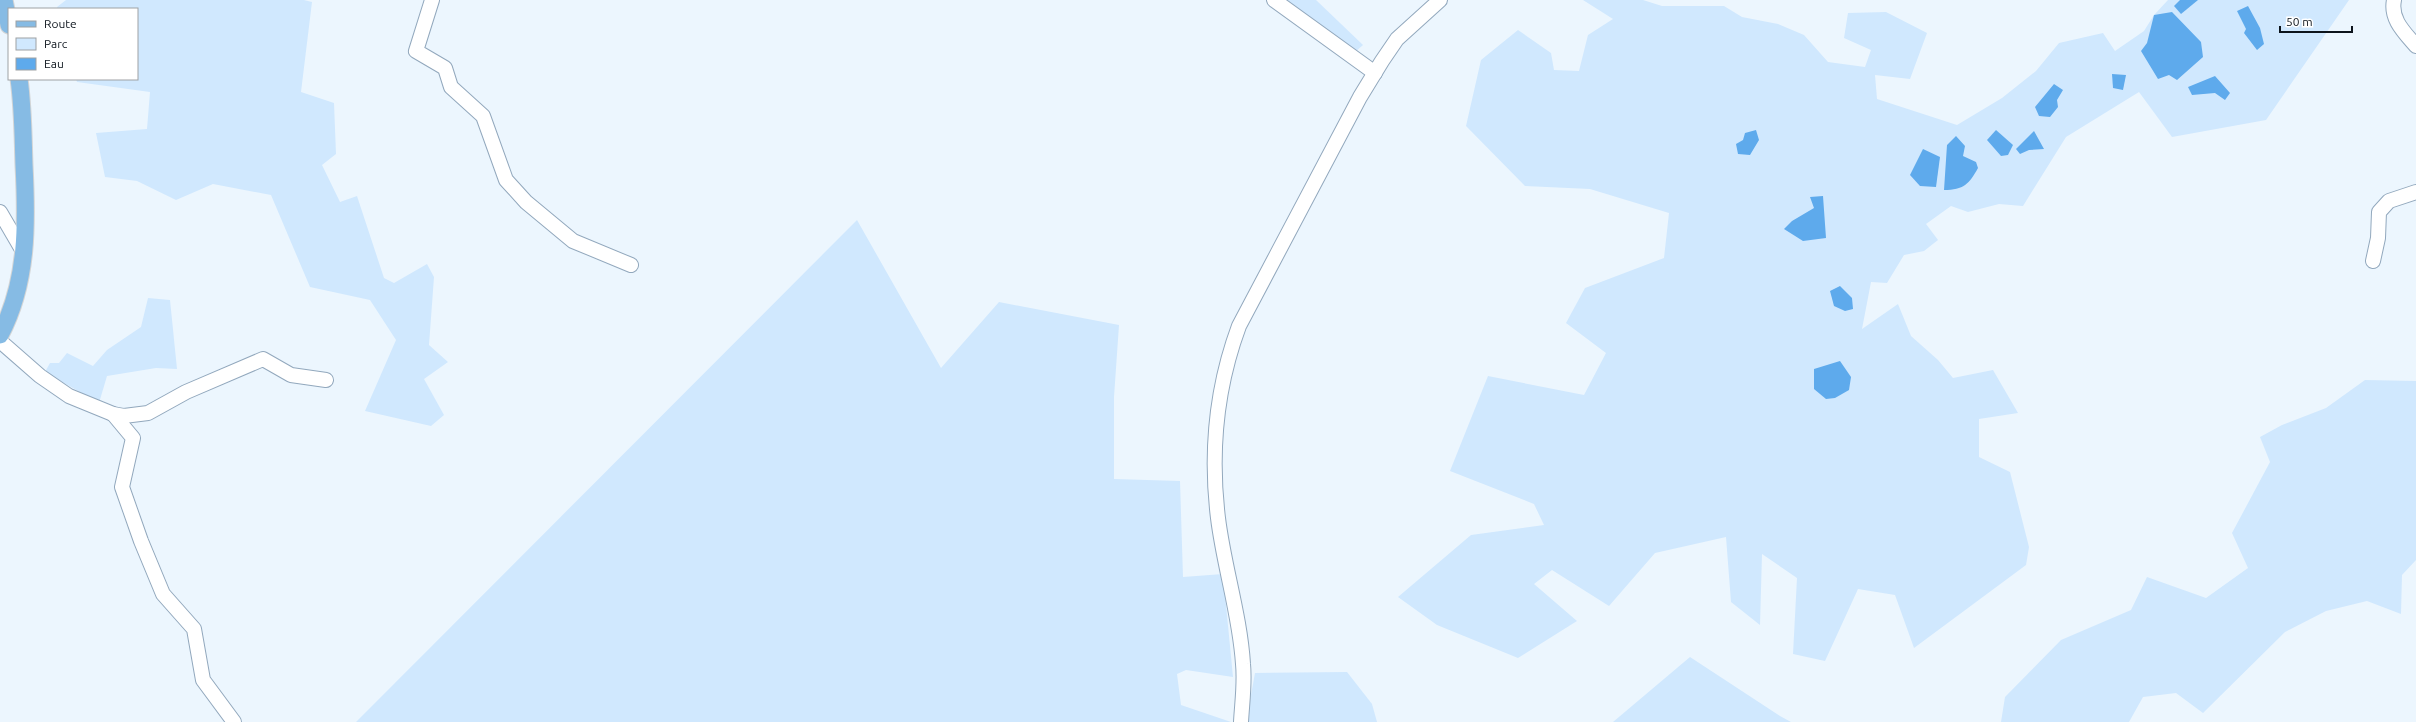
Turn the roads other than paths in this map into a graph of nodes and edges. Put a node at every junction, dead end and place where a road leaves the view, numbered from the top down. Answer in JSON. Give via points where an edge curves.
{"nodes":[{"id":1,"x":4,"y":0,"type":"edge"},
{"id":2,"x":432,"y":0,"type":"edge"},
{"id":3,"x":1274,"y":0,"type":"edge"},
{"id":4,"x":1440,"y":0,"type":"edge"},
{"id":5,"x":2394,"y":0,"type":"edge"},
{"id":6,"x":8,"y":19,"type":"edge"},
{"id":7,"x":2416,"y":46,"type":"edge"},
{"id":8,"x":1375,"y":73,"type":"junction"},
{"id":9,"x":19,"y":80,"type":"edge"},
{"id":10,"x":2416,"y":192,"type":"edge"},
{"id":11,"x":0,"y":212,"type":"edge"},
{"id":12,"x":24,"y":253,"type":"junction"},
{"id":13,"x":2373,"y":261,"type":"dead end"},
{"id":14,"x":630,"y":265,"type":"dead end"},
{"id":15,"x":0,"y":335,"type":"edge"},
{"id":16,"x":0,"y":341,"type":"edge"},
{"id":17,"x":326,"y":380,"type":"dead end"},
{"id":18,"x":113,"y":414,"type":"junction"},
{"id":19,"x":234,"y":722,"type":"edge"},
{"id":20,"x":1241,"y":722,"type":"edge"}],
"edges":[{"from":1,"to":6,"type":"main road"},
{"from":2,"to":14,"type":"street","via":[[416,51],[445,68],[451,87],[483,116],[506,180],[526,202],[573,241]]},
{"from":3,"to":8,"type":"street"},
{"from":4,"to":8,"type":"street","via":[[1397,39]]},
{"from":5,"to":7,"type":"street","via":[[2392,8],[2395,18]]},
{"from":8,"to":20,"type":"street","via":[[1238,326],[1221,384],[1215,482],[1218,518],[1244,665]]},
{"from":9,"to":12,"type":"main road","via":[[25,192]]},
{"from":10,"to":13,"type":"street","via":[[2389,202],[2379,212],[2378,238]]},
{"from":11,"to":12,"type":"street"},
{"from":12,"to":15,"type":"main road","via":[[23,270],[16,297]]},
{"from":16,"to":18,"type":"street","via":[[40,376],[69,396]]},
{"from":17,"to":18,"type":"street","via":[[290,374],[263,359],[186,392],[148,413],[136,416]]},
{"from":18,"to":19,"type":"street","via":[[133,438],[122,487],[141,541],[163,594],[194,629],[203,680]]}]}
